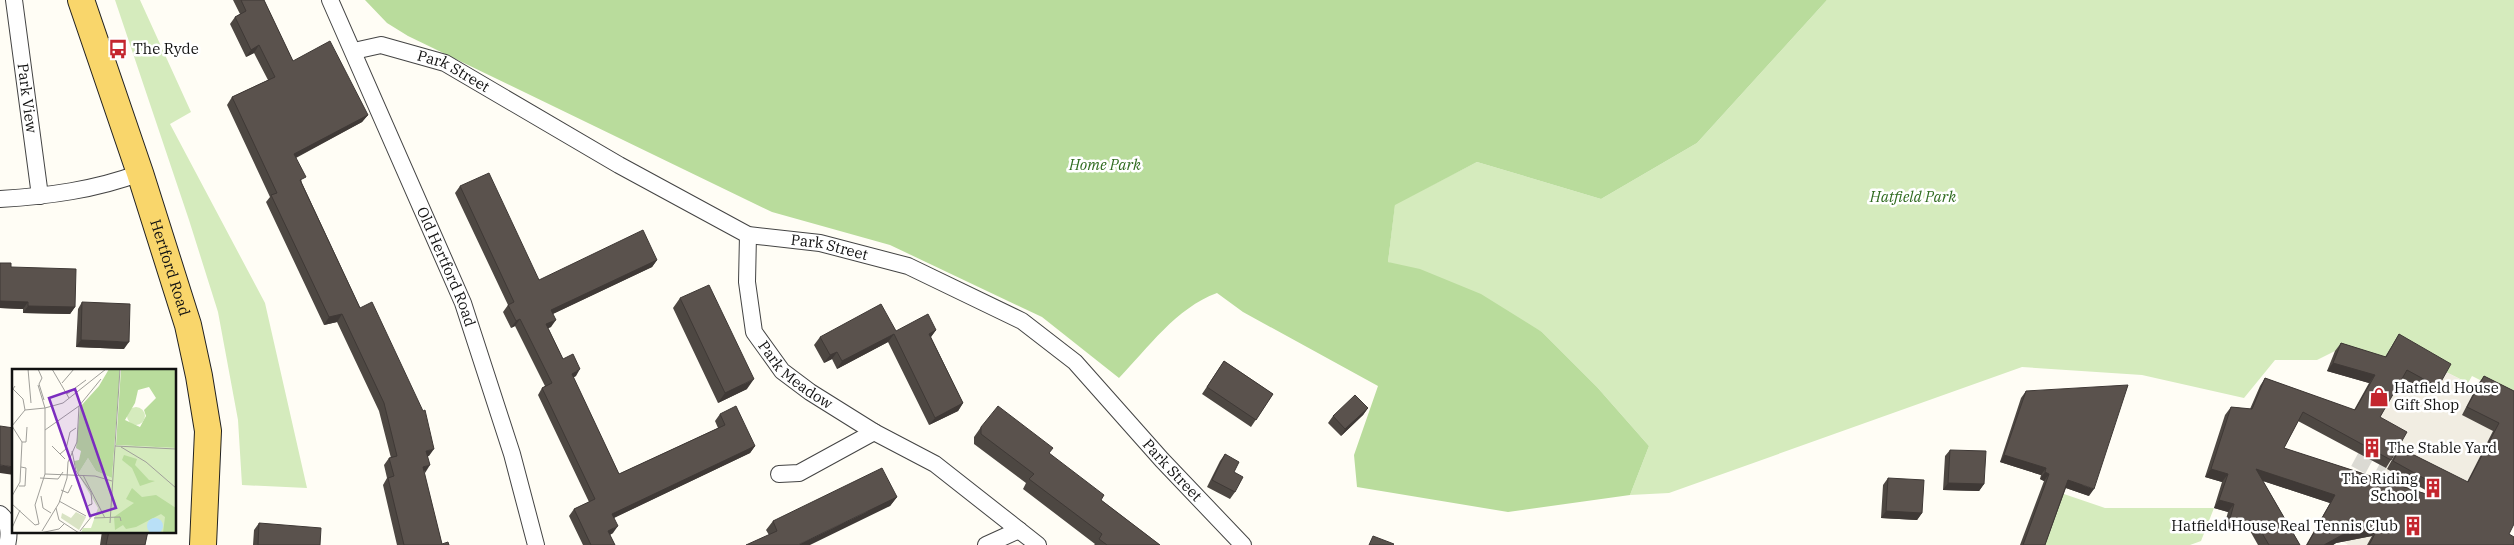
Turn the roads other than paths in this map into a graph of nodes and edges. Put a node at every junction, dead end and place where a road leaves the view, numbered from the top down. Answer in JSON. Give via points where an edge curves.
{"nodes":[{"id":1,"x":14,"y":0,"type":"edge"},
{"id":2,"x":81,"y":0,"type":"edge"},
{"id":3,"x":330,"y":0,"type":"edge"},
{"id":4,"x":354,"y":51,"type":"junction"},
{"id":5,"x":140,"y":174,"type":"junction"},
{"id":6,"x":40,"y":196,"type":"junction"},
{"id":7,"x":0,"y":198,"type":"edge"},
{"id":8,"x":748,"y":235,"type":"junction"},
{"id":9,"x":874,"y":432,"type":"junction"},
{"id":10,"x":779,"y":474,"type":"dead end"},
{"id":11,"x":0,"y":514,"type":"edge"},
{"id":12,"x":1019,"y":530,"type":"junction"},
{"id":13,"x":8,"y":545,"type":"edge"},
{"id":14,"x":203,"y":545,"type":"edge"},
{"id":15,"x":536,"y":545,"type":"edge"},
{"id":16,"x":986,"y":545,"type":"edge"},
{"id":17,"x":1038,"y":545,"type":"edge"},
{"id":18,"x":1244,"y":545,"type":"edge"}],
"edges":[{"from":1,"to":6,"type":"street","name":"Park View"},
{"from":2,"to":5,"type":"main road","name":"Hertford Road"},
{"from":3,"to":4,"type":"street","name":"Old Hertford Road"},
{"from":4,"to":8,"type":"street","name":"Park Street","via":[[380,45],[445,63],[619,165]]},
{"from":4,"to":15,"type":"street","name":"Old Hertford Road","via":[[463,303],[512,454]]},
{"from":5,"to":6,"type":"street","via":[[90,188]]},
{"from":5,"to":14,"type":"main road","name":"Hertford Road","via":[[188,325],[199,376],[208,431]]},
{"from":6,"to":7,"type":"street"},
{"from":8,"to":9,"type":"street","name":"Park Meadow","via":[[748,282],[754,332],[782,371]]},
{"from":8,"to":18,"type":"street","name":"Park Street","via":[[820,243],[908,266],[1022,321],[1074,362]]},
{"from":9,"to":10,"type":"street","via":[[799,473]]},
{"from":9,"to":12,"type":"street","name":"Park Meadow","via":[[935,464]]},
{"from":11,"to":13,"type":"street","via":[[4,516],[10,533]]},
{"from":12,"to":16,"type":"street"},
{"from":12,"to":17,"type":"street","name":"Park Meadow"}]}
